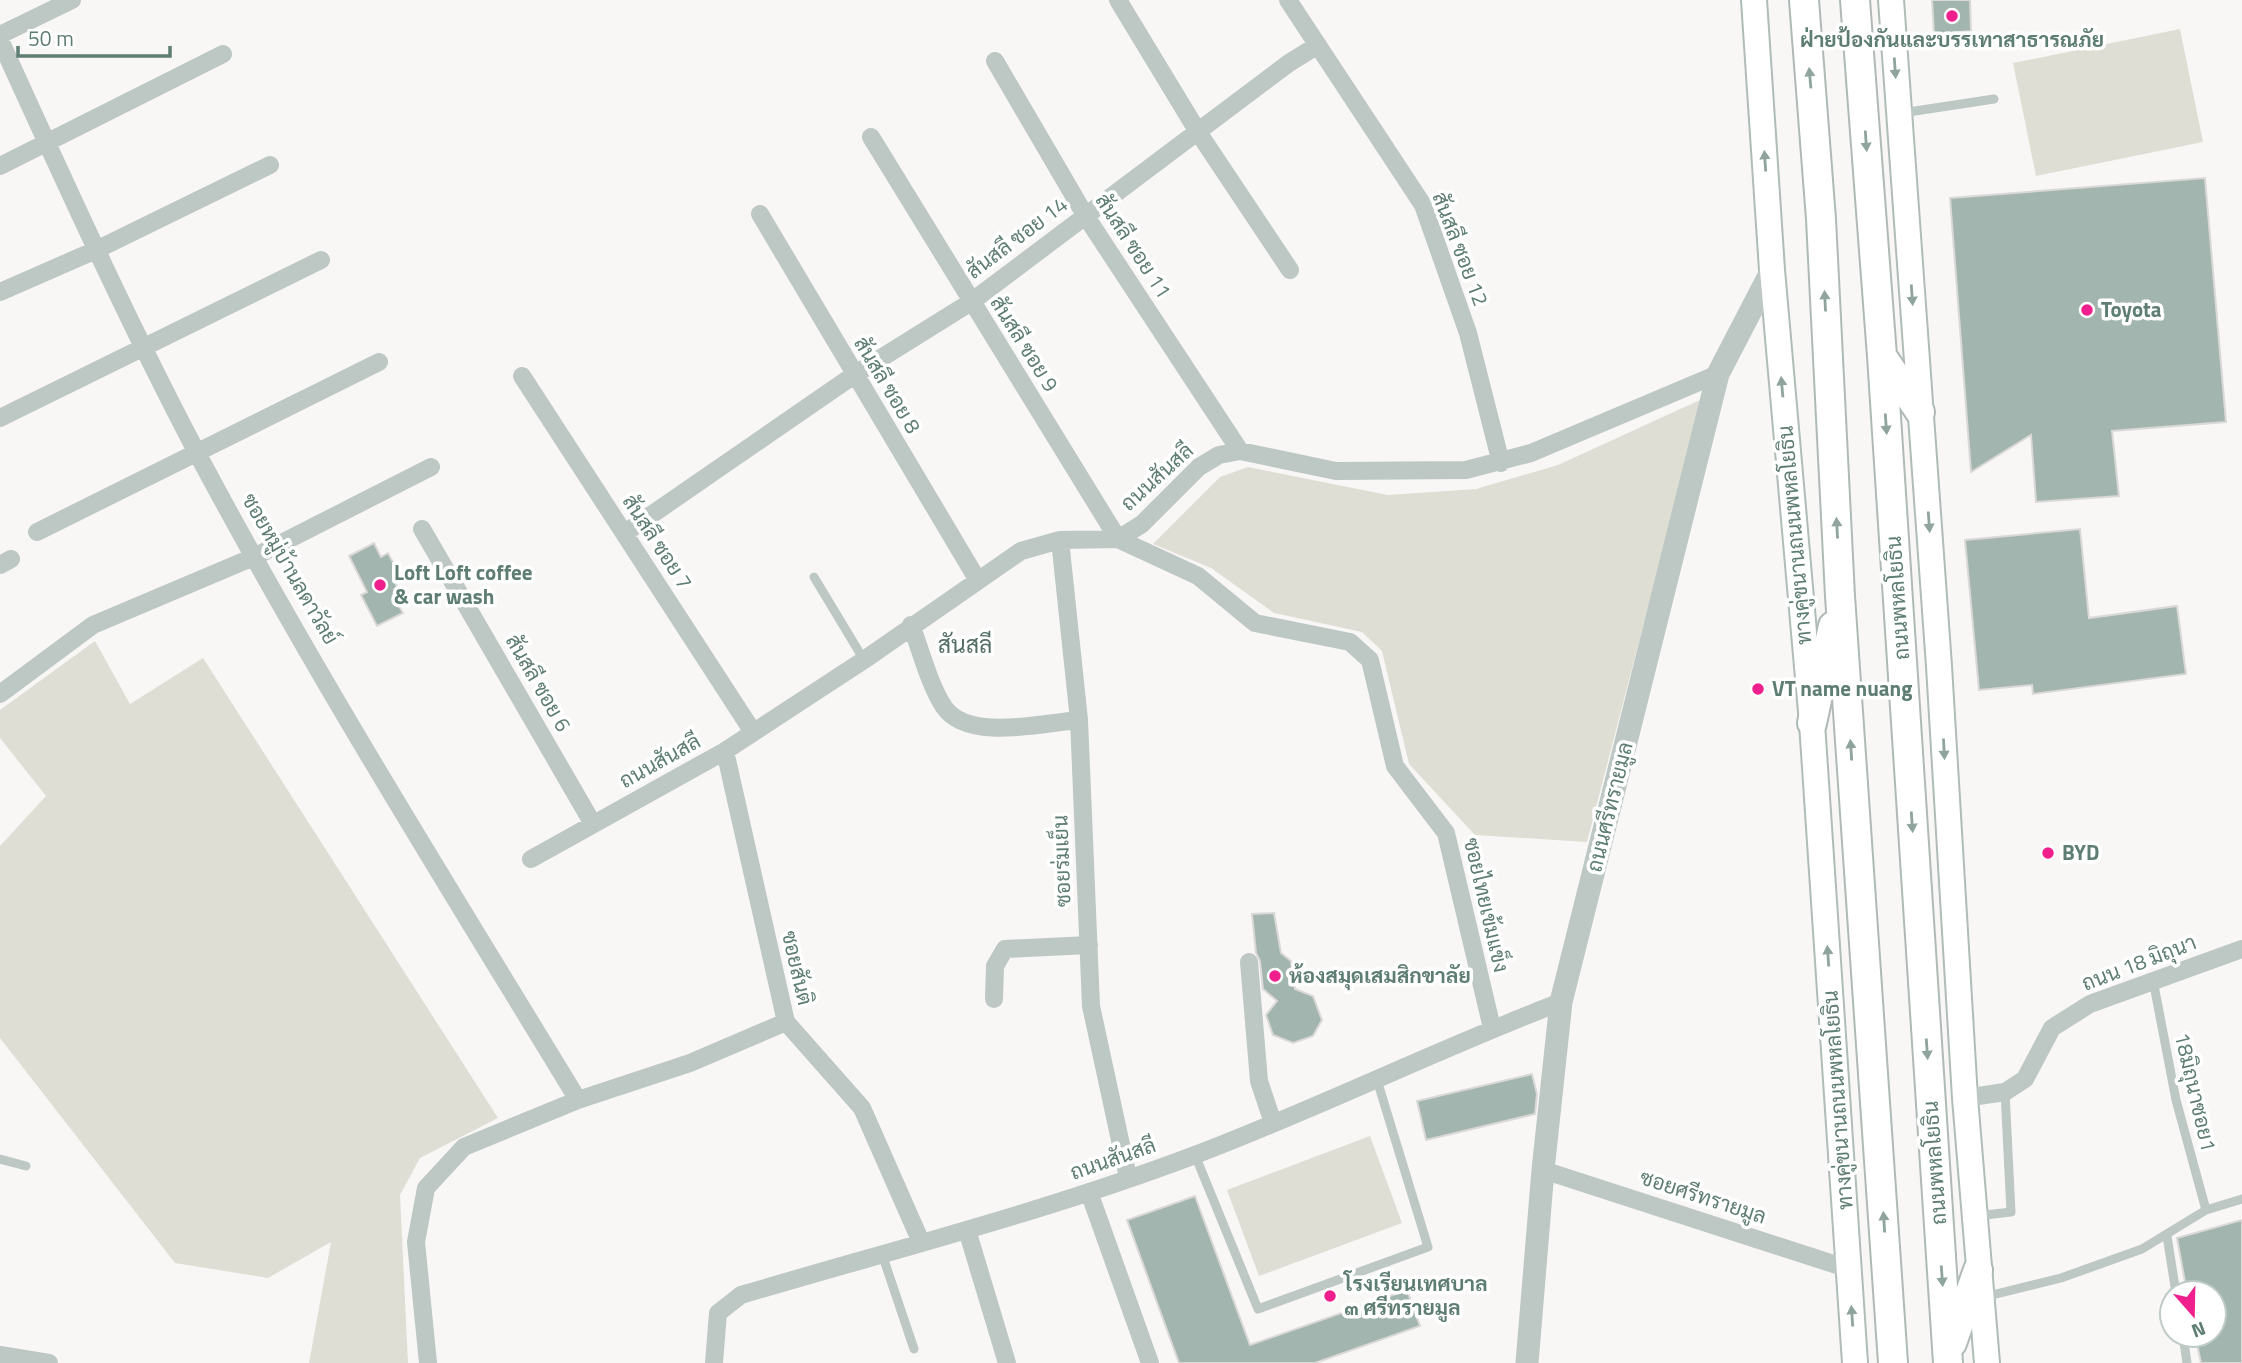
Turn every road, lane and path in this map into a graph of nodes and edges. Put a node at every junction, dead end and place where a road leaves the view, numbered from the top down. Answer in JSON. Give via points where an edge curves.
{"nodes":[{"id":1,"x":72,"y":0,"type":"edge"},
{"id":2,"x":1118,"y":0,"type":"edge"},
{"id":3,"x":1288,"y":0,"type":"edge"},
{"id":4,"x":1754,"y":0,"type":"edge"},
{"id":5,"x":1804,"y":0,"type":"edge"},
{"id":6,"x":1855,"y":0,"type":"edge"},
{"id":7,"x":1891,"y":0,"type":"edge"},
{"id":8,"x":0,"y":37,"type":"edge"},
{"id":9,"x":1318,"y":45,"type":"junction"},
{"id":10,"x":223,"y":54,"type":"dead end"},
{"id":11,"x":995,"y":61,"type":"dead end"},
{"id":12,"x":1994,"y":99,"type":"dead end"},
{"id":13,"x":1899,"y":114,"type":"junction"},
{"id":14,"x":1198,"y":132,"type":"junction"},
{"id":15,"x":871,"y":137,"type":"dead end"},
{"id":16,"x":47,"y":142,"type":"junction"},
{"id":17,"x":270,"y":165,"type":"dead end"},
{"id":18,"x":0,"y":166,"type":"edge"},
{"id":19,"x":760,"y":214,"type":"dead end"},
{"id":20,"x":1085,"y":215,"type":"junction"},
{"id":21,"x":96,"y":250,"type":"junction"},
{"id":22,"x":321,"y":260,"type":"dead end"},
{"id":23,"x":1290,"y":270,"type":"dead end"},
{"id":24,"x":1772,"y":270,"type":"junction"},
{"id":25,"x":0,"y":292,"type":"edge"},
{"id":26,"x":971,"y":302,"type":"junction"},
{"id":27,"x":145,"y":348,"type":"junction"},
{"id":28,"x":1882,"y":356,"type":"junction"},
{"id":29,"x":379,"y":362,"type":"dead end"},
{"id":30,"x":1718,"y":374,"type":"junction"},
{"id":31,"x":854,"y":375,"type":"junction"},
{"id":32,"x":522,"y":376,"type":"dead end"},
{"id":33,"x":1920,"y":412,"type":"junction"},
{"id":34,"x":0,"y":418,"type":"edge"},
{"id":35,"x":197,"y":451,"type":"junction"},
{"id":36,"x":1240,"y":451,"type":"junction"},
{"id":37,"x":1501,"y":463,"type":"junction"},
{"id":38,"x":431,"y":467,"type":"dead end"},
{"id":39,"x":422,"y":529,"type":"dead end"},
{"id":40,"x":37,"y":532,"type":"dead end"},
{"id":41,"x":625,"y":533,"type":"junction"},
{"id":42,"x":1118,"y":539,"type":"junction"},
{"id":43,"x":1059,"y":540,"type":"junction"},
{"id":44,"x":256,"y":556,"type":"junction"},
{"id":45,"x":814,"y":577,"type":"dead end"},
{"id":46,"x":977,"y":579,"type":"junction"},
{"id":47,"x":1840,"y":596,"type":"junction"},
{"id":48,"x":911,"y":625,"type":"junction"},
{"id":49,"x":864,"y":660,"type":"junction"},
{"id":50,"x":0,"y":694,"type":"edge"},
{"id":51,"x":1079,"y":720,"type":"junction"},
{"id":52,"x":1812,"y":723,"type":"junction"},
{"id":53,"x":753,"y":732,"type":"junction"},
{"id":54,"x":725,"y":751,"type":"junction"},
{"id":55,"x":593,"y":824,"type":"junction"},
{"id":56,"x":531,"y":859,"type":"dead end"},
{"id":57,"x":1089,"y":945,"type":"junction"},
{"id":58,"x":2242,"y":949,"type":"edge"},
{"id":59,"x":1249,"y":962,"type":"dead end"},
{"id":60,"x":2153,"y":980,"type":"junction"},
{"id":61,"x":994,"y":999,"type":"dead end"},
{"id":62,"x":1561,"y":1002,"type":"junction"},
{"id":63,"x":786,"y":1022,"type":"junction"},
{"id":64,"x":1492,"y":1028,"type":"junction"},
{"id":65,"x":1377,"y":1080,"type":"junction"},
{"id":66,"x":2005,"y":1092,"type":"junction"},
{"id":67,"x":1965,"y":1098,"type":"junction"},
{"id":68,"x":578,"y":1100,"type":"junction"},
{"id":69,"x":1273,"y":1123,"type":"junction"},
{"id":70,"x":1195,"y":1155,"type":"junction"},
{"id":71,"x":0,"y":1159,"type":"edge"},
{"id":72,"x":26,"y":1166,"type":"dead end"},
{"id":73,"x":1543,"y":1170,"type":"junction"},
{"id":74,"x":1128,"y":1177,"type":"junction"},
{"id":75,"x":1089,"y":1192,"type":"junction"},
{"id":76,"x":2242,"y":1199,"type":"edge"},
{"id":77,"x":2206,"y":1210,"type":"junction"},
{"id":78,"x":1975,"y":1216,"type":"junction"},
{"id":79,"x":967,"y":1230,"type":"junction"},
{"id":80,"x":2167,"y":1236,"type":"junction"},
{"id":81,"x":921,"y":1242,"type":"junction"},
{"id":82,"x":882,"y":1253,"type":"junction"},
{"id":83,"x":1849,"y":1269,"type":"junction"},
{"id":84,"x":1978,"y":1270,"type":"junction"},
{"id":85,"x":2174,"y":1279,"type":"edge"},
{"id":86,"x":1980,"y":1298,"type":"junction"},
{"id":87,"x":914,"y":1349,"type":"dead end"},
{"id":88,"x":0,"y":1355,"type":"edge"},
{"id":89,"x":1947,"y":1359,"type":"edge"},
{"id":90,"x":49,"y":1363,"type":"edge"},
{"id":91,"x":428,"y":1363,"type":"edge"},
{"id":92,"x":714,"y":1363,"type":"edge"},
{"id":93,"x":1007,"y":1363,"type":"edge"},
{"id":94,"x":1150,"y":1363,"type":"edge"},
{"id":95,"x":1527,"y":1363,"type":"edge"},
{"id":96,"x":1855,"y":1363,"type":"edge"},
{"id":97,"x":1894,"y":1363,"type":"edge"},
{"id":98,"x":1987,"y":1363,"type":"edge"}],
"edges":[{"from":1,"to":8,"type":"street"},
{"from":2,"to":14,"type":"street"},
{"from":3,"to":9,"type":"street","name":"สันสลี ซอย 12"},
{"from":24,"to":4,"type":"main road","name":"ทางคู่ขนานถนนพหลโยธิน","one_way":true},
{"from":47,"to":5,"type":"main road","one_way":true,"via":[[1821,219]]},
{"from":6,"to":28,"type":"main road","name":"ถนนพหลโยธิน","one_way":true},
{"from":7,"to":13,"type":"main road","one_way":true},
{"from":8,"to":16,"type":"street","name":"ซอยหมู่บ้านลดาวัลย์"},
{"from":9,"to":14,"type":"street","name":"สันสลี ซอย 14"},
{"from":9,"to":37,"type":"street","name":"สันสลี ซอย 12","via":[[1423,205],[1468,333]]},
{"from":10,"to":16,"type":"street"},
{"from":11,"to":20,"type":"street","name":"สันสลี ซอย 11"},
{"from":12,"to":13,"type":"lane"},
{"from":13,"to":33,"type":"main road","one_way":true},
{"from":14,"to":20,"type":"street","name":"สันสลี ซอย 14"},
{"from":14,"to":23,"type":"street"},
{"from":15,"to":26,"type":"street","name":"สันสลี ซอย 9"},
{"from":16,"to":18,"type":"street"},
{"from":16,"to":21,"type":"street","name":"ซอยหมู่บ้านลดาวัลย์"},
{"from":17,"to":21,"type":"street"},
{"from":19,"to":31,"type":"street","name":"สันสลี ซอย 8"},
{"from":20,"to":26,"type":"street","name":"สันสลี ซอย 14"},
{"from":20,"to":36,"type":"street","name":"สันสลี ซอย 11"},
{"from":21,"to":25,"type":"street"},
{"from":21,"to":27,"type":"street","name":"ซอยหมู่บ้านลดาวัลย์"},
{"from":22,"to":27,"type":"street"},
{"from":24,"to":30,"type":"street","name":"ถนนศรีทรายมูล"},
{"from":52,"to":24,"type":"main road","name":"ทางคู่ขนานถนนพหลโยธิน","one_way":true},
{"from":26,"to":31,"type":"street","name":"สันสลี ซอย 14"},
{"from":26,"to":42,"type":"street","name":"สันสลี ซอย 9"},
{"from":27,"to":34,"type":"street"},
{"from":27,"to":35,"type":"street","name":"ซอยหมู่บ้านลดาวัลย์"},
{"from":28,"to":33,"type":"main road"},
{"from":28,"to":89,"type":"main road","name":"ถนนพหลโยธิน","one_way":true},
{"from":29,"to":35,"type":"street"},
{"from":30,"to":37,"type":"street"},
{"from":30,"to":62,"type":"street","name":"ถนนศรีทรายมูล"},
{"from":31,"to":41,"type":"street","name":"สันสลี ซอย 14"},
{"from":31,"to":46,"type":"street","name":"สันสลี ซอย 8"},
{"from":32,"to":41,"type":"street","name":"สันสลี ซอย 7"},
{"from":33,"to":67,"type":"main road","one_way":true},
{"from":35,"to":40,"type":"street"},
{"from":35,"to":44,"type":"street","name":"ซอยหมู่บ้านลดาวัลย์"},
{"from":36,"to":37,"type":"street","via":[[1336,471],[1466,470]]},
{"from":36,"to":42,"type":"street","name":"ถนนสันสลี","via":[[1219,455],[1199,467],[1142,524]]},
{"from":38,"to":44,"type":"street"},
{"from":39,"to":55,"type":"street","name":"สันสลี ซอย 6"},
{"from":41,"to":53,"type":"street","name":"สันสลี ซอย 7"},
{"from":42,"to":43,"type":"street","name":"ถนนสันสลี"},
{"from":42,"to":64,"type":"street","name":"ซอยไทยเข้มแข็ง","via":[[1198,576],[1255,622],[1350,642],[1370,660],[1395,766],[1446,833]]},
{"from":43,"to":46,"type":"street","name":"ถนนสันสลี","via":[[1021,551]]},
{"from":43,"to":51,"type":"street","name":"ซอยร่มเย็น"},
{"from":44,"to":50,"type":"street","via":[[93,625]]},
{"from":44,"to":68,"type":"street","name":"ซอยหมู่บ้านลดาวัลย์","via":[[385,783]]},
{"from":45,"to":49,"type":"lane"},
{"from":46,"to":48,"type":"street","name":"ถนนสันสลี"},
{"from":47,"to":52,"type":"main road"},
{"from":97,"to":47,"type":"main road","one_way":true},
{"from":48,"to":49,"type":"street","name":"ถนนสันสลี"},
{"from":48,"to":51,"type":"street","via":[[939,697],[961,722],[984,728]]},
{"from":49,"to":53,"type":"street","name":"ถนนสันสลี"},
{"from":51,"to":57,"type":"street","name":"ซอยร่มเย็น"},
{"from":83,"to":52,"type":"main road","name":"ทางคู่ขนานถนนพหลโยธิน","one_way":true},
{"from":53,"to":54,"type":"street","name":"ถนนสันสลี"},
{"from":54,"to":55,"type":"street","name":"ถนนสันสลี"},
{"from":54,"to":63,"type":"street","name":"ซอยสันติ"},
{"from":55,"to":56,"type":"street","name":"ถนนสันสลี"},
{"from":57,"to":61,"type":"street","via":[[1005,949],[995,966]]},
{"from":57,"to":74,"type":"street","name":"ซอยร่มเย็น","via":[[1091,1006]]},
{"from":58,"to":60,"type":"street","name":"ถนน 18 มิถุนา"},
{"from":59,"to":69,"type":"street","via":[[1259,1081]]},
{"from":60,"to":66,"type":"street","name":"ถนน 18 มิถุนา","via":[[2090,1004],[2052,1028],[2025,1079]]},
{"from":60,"to":77,"type":"lane","name":"18มิถุนาซอย1","via":[[2176,1100]]},
{"from":62,"to":64,"type":"street","name":"ถนนสันสลี"},
{"from":62,"to":73,"type":"street","name":"ถนนศรีทรายมูล"},
{"from":63,"to":68,"type":"street","via":[[690,1063]]},
{"from":63,"to":81,"type":"street","name":"ซอยสันติ","via":[[862,1108]]},
{"from":64,"to":65,"type":"street","name":"ถนนสันสลี"},
{"from":65,"to":69,"type":"street","name":"ถนนสันสลี"},
{"from":65,"to":70,"type":"lane","via":[[1428,1247],[1258,1310]]},
{"from":66,"to":67,"type":"street"},
{"from":66,"to":78,"type":"lane","via":[[2011,1212]]},
{"from":67,"to":78,"type":"main road"},
{"from":68,"to":91,"type":"street","via":[[464,1147],[426,1188],[416,1242]]},
{"from":69,"to":70,"type":"street","name":"ถนนสันสลี"},
{"from":70,"to":74,"type":"street","name":"ถนนสันสลี"},
{"from":71,"to":72,"type":"lane"},
{"from":73,"to":83,"type":"street","name":"ซอยศรีทรายมูล"},
{"from":73,"to":95,"type":"street","name":"ถนนศรีทรายมูล"},
{"from":74,"to":75,"type":"street","name":"ถนนสันสลี"},
{"from":75,"to":79,"type":"street","name":"ถนนสันสลี"},
{"from":75,"to":94,"type":"street"},
{"from":76,"to":77,"type":"lane"},
{"from":77,"to":80,"type":"lane"},
{"from":78,"to":84,"type":"main road"},
{"from":79,"to":81,"type":"street","name":"ถนนสันสลี"},
{"from":79,"to":93,"type":"street"},
{"from":80,"to":85,"type":"lane"},
{"from":80,"to":86,"type":"lane","via":[[2142,1250],[2061,1278]]},
{"from":81,"to":82,"type":"street","name":"ถนนสันสลี"},
{"from":82,"to":87,"type":"lane"},
{"from":82,"to":92,"type":"street","name":"ถนนสันสลี","via":[[740,1294],[718,1313]]},
{"from":96,"to":83,"type":"main road","name":"ทางคู่ขนานถนนพหลโยธิน","one_way":true},
{"from":84,"to":86,"type":"main road"},
{"from":84,"to":89,"type":"main road"},
{"from":86,"to":98,"type":"main road"},
{"from":88,"to":90,"type":"street"}]}
